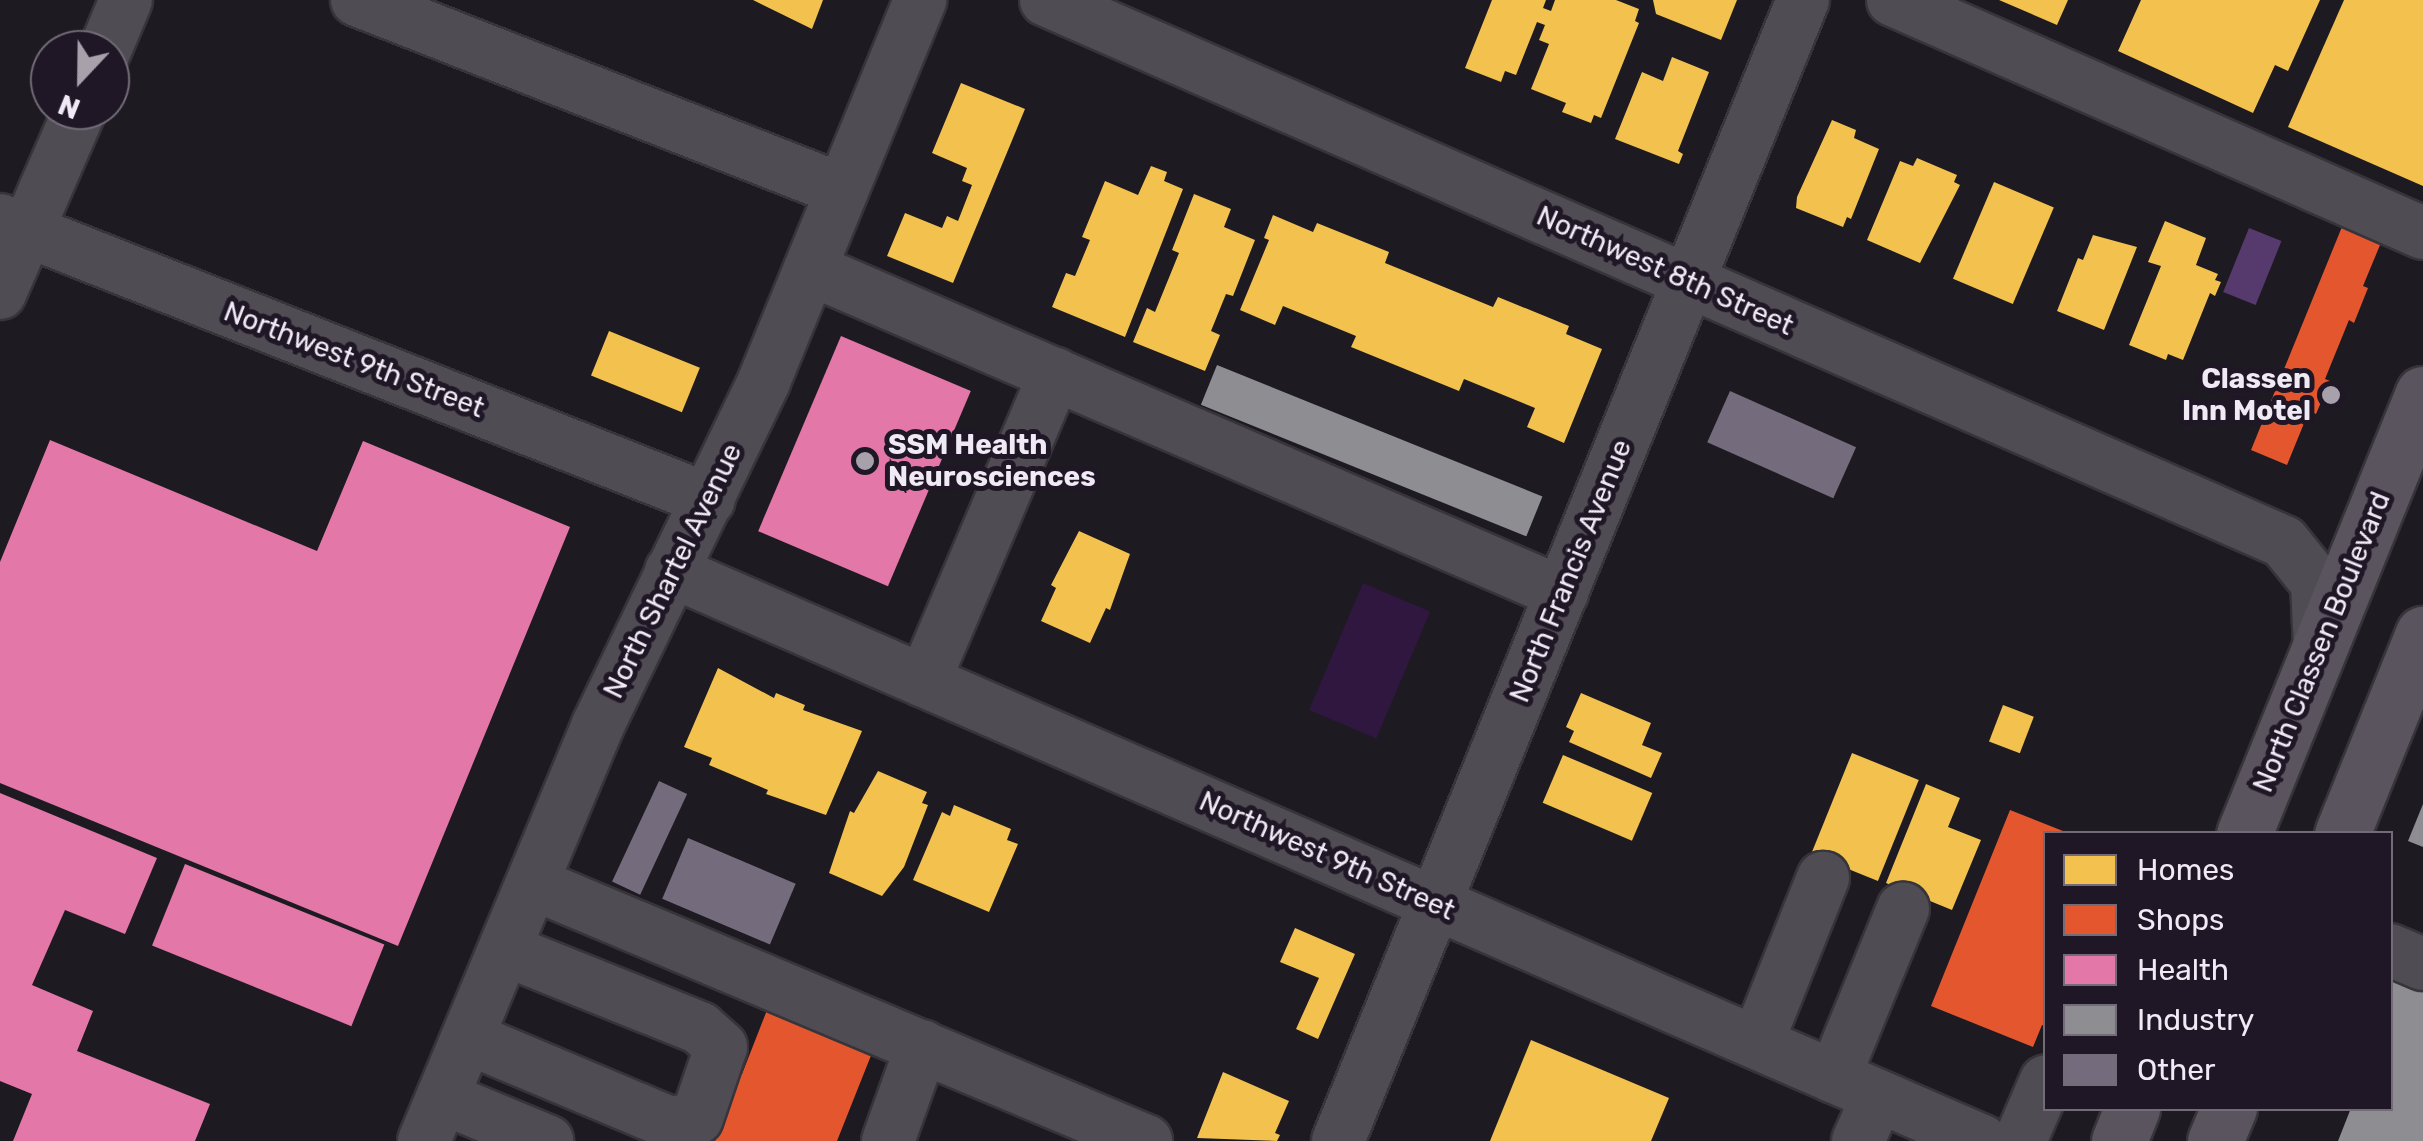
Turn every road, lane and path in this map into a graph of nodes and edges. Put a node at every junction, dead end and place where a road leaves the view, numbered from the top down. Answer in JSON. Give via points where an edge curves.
{"nodes":[{"id":1,"x":126,"y":0,"type":"edge"},
{"id":2,"x":357,"y":0,"type":"edge"},
{"id":3,"x":920,"y":0,"type":"edge"},
{"id":4,"x":1046,"y":0,"type":"edge"},
{"id":5,"x":1803,"y":0,"type":"edge"},
{"id":6,"x":1894,"y":0,"type":"edge"},
{"id":7,"x":113,"y":30,"type":"edge"},
{"id":8,"x":69,"y":130,"type":"edge"},
{"id":9,"x":842,"y":190,"type":"junction"},
{"id":10,"x":15,"y":226,"type":"edge"},
{"id":11,"x":2423,"y":234,"type":"edge"},
{"id":12,"x":810,"y":269,"type":"junction"},
{"id":13,"x":1688,"y":280,"type":"junction"},
{"id":14,"x":0,"y":293,"type":"edge"},
{"id":15,"x":1055,"y":374,"type":"junction"},
{"id":16,"x":2423,"y":394,"type":"edge"},
{"id":17,"x":708,"y":500,"type":"junction"},
{"id":18,"x":2373,"y":517,"type":"junction"},
{"id":19,"x":2284,"y":542,"type":"junction"},
{"id":20,"x":671,"y":571,"type":"junction"},
{"id":21,"x":1562,"y":593,"type":"junction"},
{"id":22,"x":2423,"y":634,"type":"edge"},
{"id":23,"x":2320,"y":648,"type":"junction"},
{"id":24,"x":924,"y":681,"type":"junction"},
{"id":25,"x":2245,"y":831,"type":"edge"},
{"id":26,"x":2343,"y":831,"type":"edge"},
{"id":27,"x":1823,"y":878,"type":"dead end"},
{"id":28,"x":534,"y":884,"type":"junction"},
{"id":29,"x":1437,"y":904,"type":"junction"},
{"id":30,"x":1903,"y":908,"type":"dead end"},
{"id":31,"x":506,"y":950,"type":"junction"},
{"id":32,"x":2393,"y":951,"type":"edge"},
{"id":33,"x":2423,"y":964,"type":"edge"},
{"id":34,"x":468,"y":1038,"type":"junction"},
{"id":35,"x":1757,"y":1043,"type":"junction"},
{"id":36,"x":922,"y":1046,"type":"junction"},
{"id":37,"x":2043,"y":1088,"type":"edge"},
{"id":38,"x":1857,"y":1105,"type":"edge"},
{"id":39,"x":2131,"y":1111,"type":"edge"},
{"id":40,"x":2228,"y":1111,"type":"edge"},
{"id":41,"x":434,"y":1120,"type":"edge"},
{"id":42,"x":547,"y":1141,"type":"edge"},
{"id":43,"x":888,"y":1141,"type":"edge"},
{"id":44,"x":1146,"y":1141,"type":"edge"},
{"id":45,"x":1338,"y":1141,"type":"edge"},
{"id":46,"x":1982,"y":1141,"type":"edge"},
{"id":47,"x":2020,"y":1141,"type":"edge"},
{"id":48,"x":2119,"y":1141,"type":"edge"},
{"id":49,"x":2216,"y":1141,"type":"edge"}],
"edges":[{"from":1,"to":7,"type":"street"},
{"from":2,"to":9,"type":"street"},
{"from":3,"to":9,"type":"street","name":"North Shartel Avenue"},
{"from":4,"to":13,"type":"street","name":"Northwest 8th Street"},
{"from":5,"to":13,"type":"street","name":"North Francis Avenue"},
{"from":6,"to":11,"type":"street"},
{"from":8,"to":10,"type":"street"},
{"from":9,"to":12,"type":"street","name":"North Shartel Avenue"},
{"from":10,"to":14,"type":"street"},
{"from":10,"to":17,"type":"street","name":"Northwest 9th Street"},
{"from":12,"to":15,"type":"street"},
{"from":12,"to":17,"type":"street","name":"North Shartel Avenue"},
{"from":13,"to":19,"type":"street","name":"Northwest 8th Street"},
{"from":13,"to":21,"type":"street","name":"North Francis Avenue"},
{"from":15,"to":21,"type":"street"},
{"from":15,"to":24,"type":"street"},
{"from":16,"to":18,"type":"main road","name":"North Classen Boulevard"},
{"from":17,"to":20,"type":"street","name":"North Shartel Avenue"},
{"from":18,"to":19,"type":"street","name":"Northwest 8th Street","via":[[2334,537]]},
{"from":18,"to":23,"type":"main road","name":"North Classen Boulevard"},
{"from":19,"to":23,"type":"street","name":"Northwest 8th Street","via":[[2317,583]]},
{"from":20,"to":24,"type":"street","name":"Northwest 9th Street"},
{"from":20,"to":28,"type":"street","name":"North Shartel Avenue","via":[[598,725]]},
{"from":21,"to":29,"type":"street","name":"North Francis Avenue"},
{"from":22,"to":26,"type":"main road"},
{"from":23,"to":25,"type":"main road","name":"North Classen Boulevard"},
{"from":24,"to":29,"type":"street","name":"Northwest 9th Street"},
{"from":27,"to":35,"type":"street"},
{"from":28,"to":31,"type":"street","name":"North Shartel Avenue"},
{"from":28,"to":36,"type":"street"},
{"from":29,"to":35,"type":"street","name":"Northwest 9th Street"},
{"from":29,"to":45,"type":"street","name":"North Francis Avenue"},
{"from":30,"to":38,"type":"street"},
{"from":31,"to":34,"type":"street","name":"North Shartel Avenue"},
{"from":31,"to":34,"type":"street","via":[[700,1028],[721,1047],[697,1118],[670,1124]]},
{"from":32,"to":33,"type":"street"},
{"from":34,"to":41,"type":"street","name":"North Shartel Avenue"},
{"from":35,"to":38,"type":"street","name":"Northwest 9th Street"},
{"from":36,"to":43,"type":"street"},
{"from":36,"to":44,"type":"street"},
{"from":37,"to":47,"type":"street"},
{"from":38,"to":46,"type":"street","name":"Northwest 9th Street"},
{"from":39,"to":48,"type":"main road"},
{"from":40,"to":49,"type":"main road"},
{"from":41,"to":42,"type":"street"}]}
